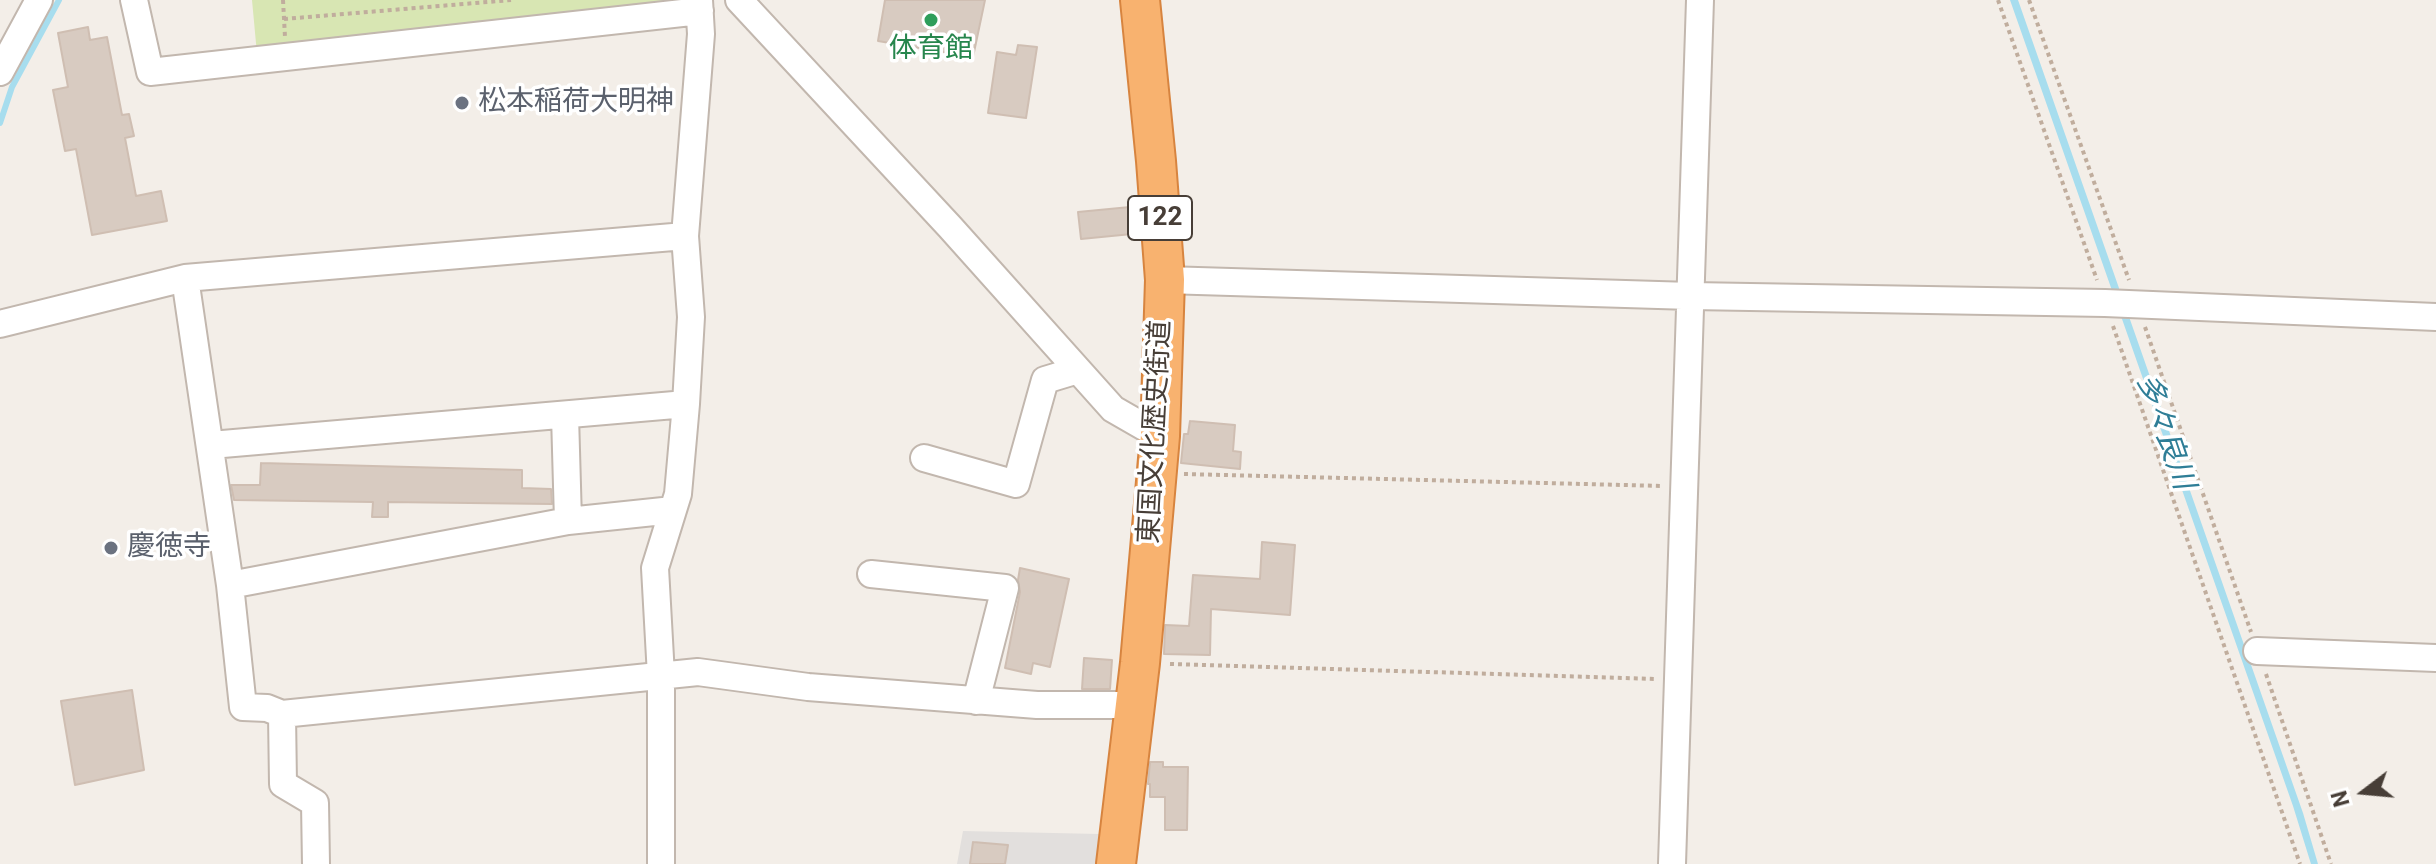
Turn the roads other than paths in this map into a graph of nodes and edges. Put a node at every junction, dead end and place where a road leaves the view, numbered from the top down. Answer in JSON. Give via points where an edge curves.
{"nodes":[{"id":1,"x":39,"y":0,"type":"edge"},
{"id":2,"x":134,"y":0,"type":"edge"},
{"id":3,"x":739,"y":0,"type":"edge"},
{"id":4,"x":1140,"y":0,"type":"edge"},
{"id":5,"x":1700,"y":0,"type":"edge"},
{"id":6,"x":699,"y":5,"type":"edge"},
{"id":7,"x":0,"y":72,"type":"edge"},
{"id":8,"x":685,"y":236,"type":"junction"},
{"id":9,"x":185,"y":278,"type":"junction"},
{"id":10,"x":1165,"y":280,"type":"junction"},
{"id":11,"x":1691,"y":296,"type":"junction"},
{"id":12,"x":2436,"y":317,"type":"edge"},
{"id":13,"x":0,"y":324,"type":"edge"},
{"id":14,"x":1078,"y":370,"type":"junction"},
{"id":15,"x":686,"y":404,"type":"junction"},
{"id":16,"x":565,"y":415,"type":"junction"},
{"id":17,"x":1160,"y":436,"type":"junction"},
{"id":18,"x":211,"y":445,"type":"junction"},
{"id":19,"x":924,"y":458,"type":"dead end"},
{"id":20,"x":673,"y":510,"type":"junction"},
{"id":21,"x":568,"y":521,"type":"junction"},
{"id":22,"x":871,"y":574,"type":"dead end"},
{"id":23,"x":230,"y":585,"type":"junction"},
{"id":24,"x":2257,"y":651,"type":"road end"},
{"id":25,"x":2436,"y":658,"type":"edge"},
{"id":26,"x":661,"y":676,"type":"junction"},
{"id":27,"x":976,"y":701,"type":"junction"},
{"id":28,"x":1133,"y":705,"type":"junction"},
{"id":29,"x":282,"y":714,"type":"junction"},
{"id":30,"x":316,"y":864,"type":"edge"},
{"id":31,"x":661,"y":864,"type":"edge"},
{"id":32,"x":1116,"y":864,"type":"edge"},
{"id":33,"x":1672,"y":864,"type":"edge"}],
"edges":[{"from":1,"to":7,"type":"street"},
{"from":2,"to":6,"type":"street","via":[[150,72]]},
{"from":3,"to":14,"type":"street"},
{"from":4,"to":10,"type":"highway","name":"東国文化歴史街道","number":"122"},
{"from":5,"to":11,"type":"street"},
{"from":6,"to":8,"type":"street"},
{"from":8,"to":9,"type":"street"},
{"from":8,"to":15,"type":"street","via":[[691,317]]},
{"from":9,"to":13,"type":"street"},
{"from":9,"to":18,"type":"street"},
{"from":10,"to":11,"type":"street"},
{"from":10,"to":17,"type":"highway","name":"東国文化歴史街道","number":"122"},
{"from":11,"to":12,"type":"street","via":[[2105,303]]},
{"from":11,"to":33,"type":"street"},
{"from":14,"to":17,"type":"street","via":[[1113,409]]},
{"from":14,"to":19,"type":"street","via":[[1045,380],[1016,484]]},
{"from":15,"to":16,"type":"street"},
{"from":15,"to":20,"type":"street"},
{"from":16,"to":18,"type":"street"},
{"from":16,"to":21,"type":"street"},
{"from":17,"to":28,"type":"highway","name":"東国文化歴史街道","number":"122"},
{"from":18,"to":23,"type":"street"},
{"from":20,"to":21,"type":"street"},
{"from":20,"to":26,"type":"street","via":[[655,568]]},
{"from":21,"to":23,"type":"street"},
{"from":22,"to":27,"type":"street","via":[[1005,588]]},
{"from":23,"to":29,"type":"street","via":[[243,707]]},
{"from":24,"to":25,"type":"street"},
{"from":26,"to":27,"type":"street","via":[[698,672]]},
{"from":26,"to":29,"type":"street"},
{"from":26,"to":31,"type":"street"},
{"from":27,"to":28,"type":"street"},
{"from":28,"to":32,"type":"highway","name":"東国文化歴史街道","number":"122"},
{"from":29,"to":30,"type":"street","via":[[283,784],[315,803]]}]}
